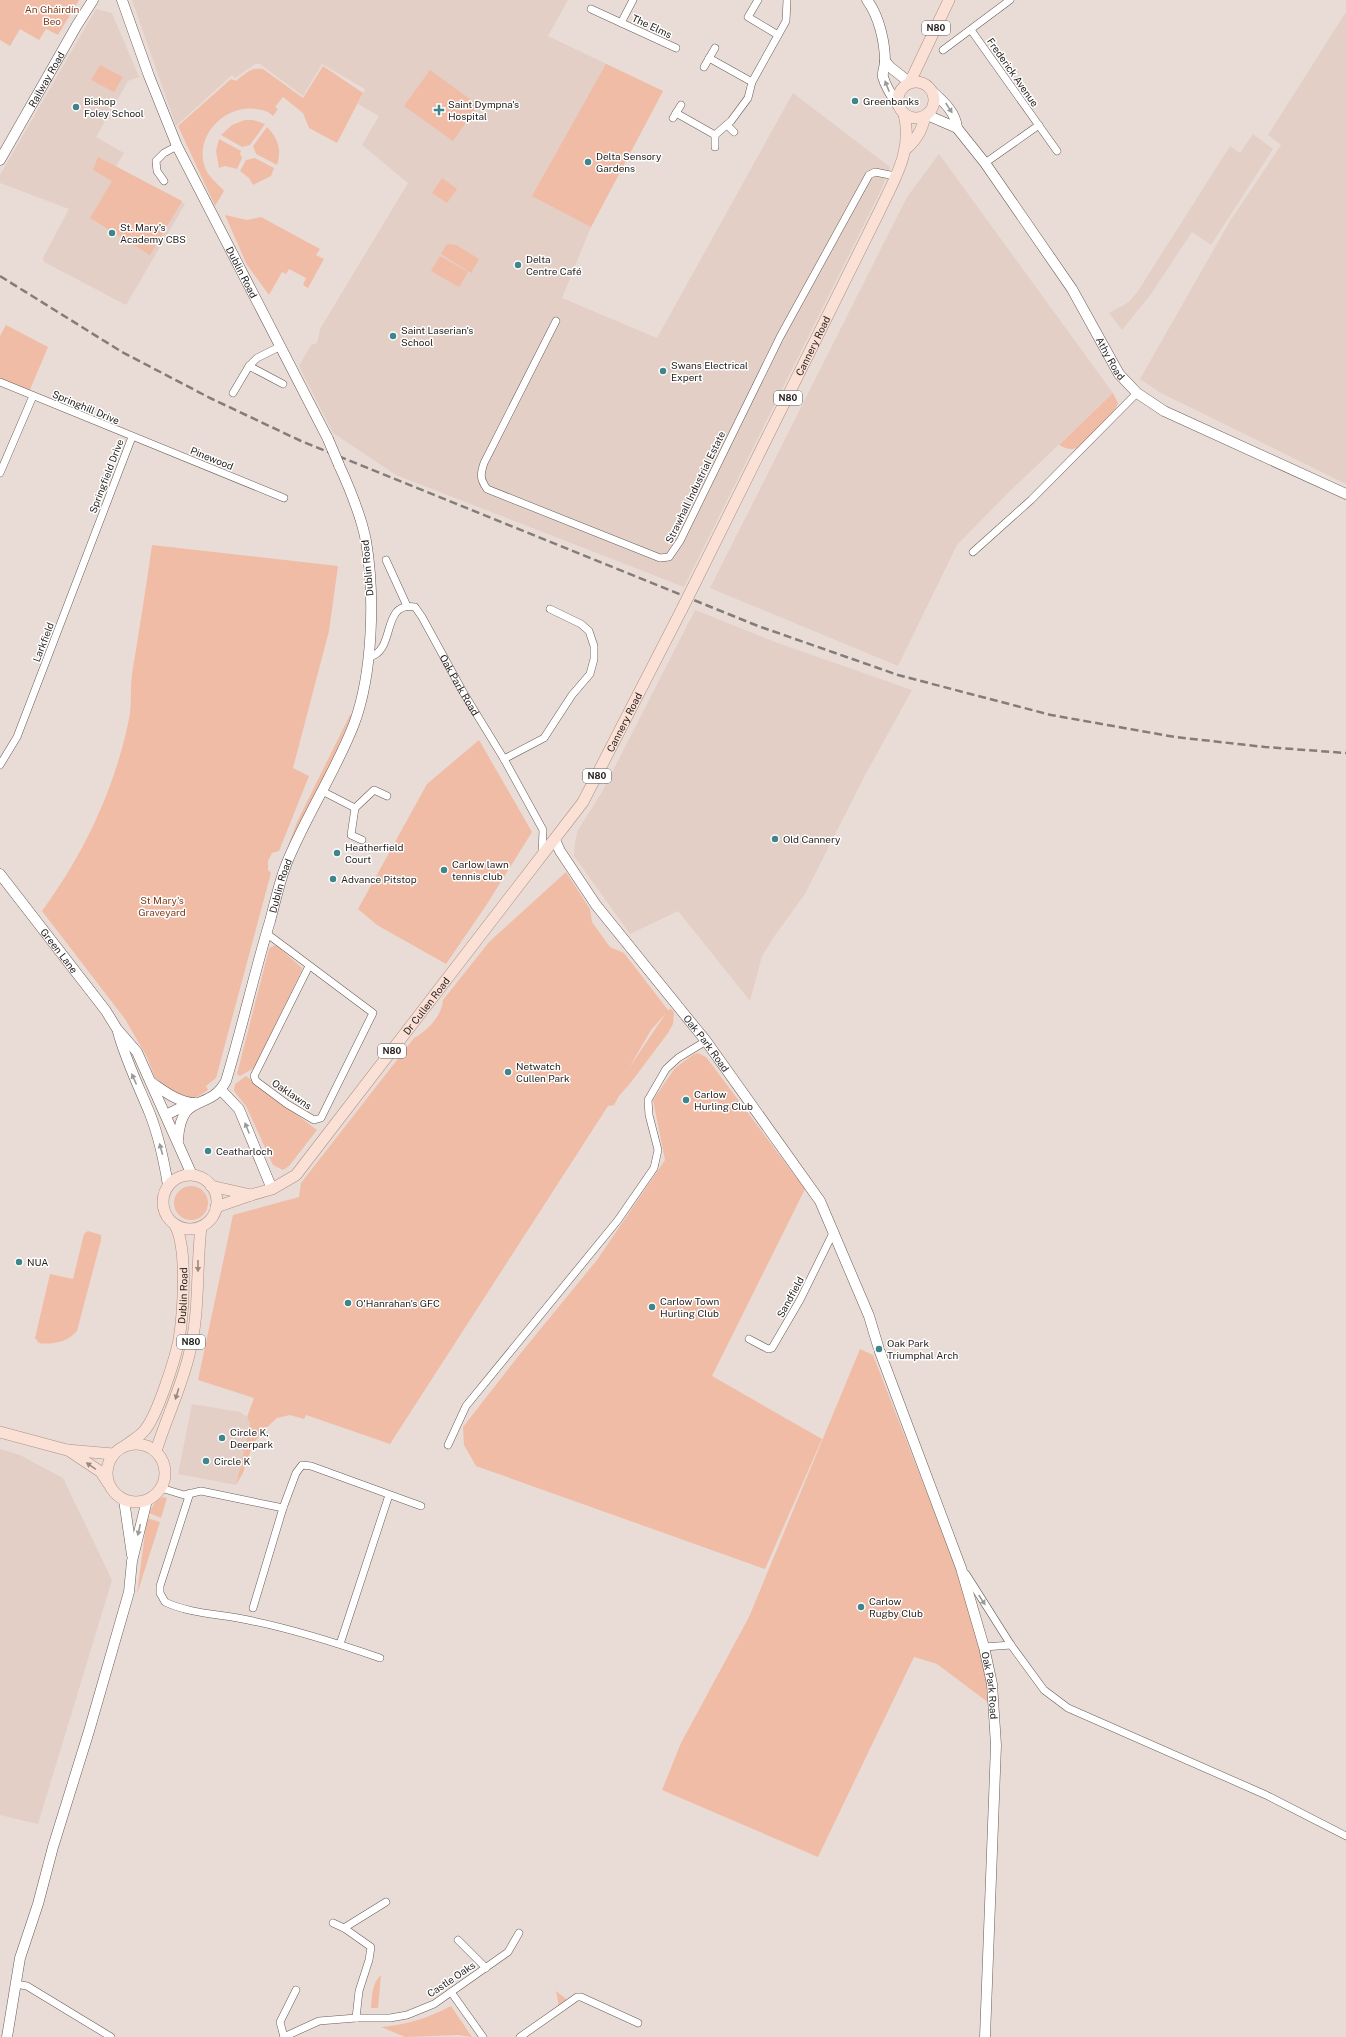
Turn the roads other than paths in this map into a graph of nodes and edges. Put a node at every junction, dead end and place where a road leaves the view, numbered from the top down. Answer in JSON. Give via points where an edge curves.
{"nodes":[{"id":1,"x":93,"y":0,"type":"edge"},
{"id":2,"x":122,"y":0,"type":"edge"},
{"id":3,"x":632,"y":0,"type":"edge"},
{"id":4,"x":758,"y":0,"type":"edge"},
{"id":5,"x":788,"y":0,"type":"edge"},
{"id":6,"x":867,"y":0,"type":"edge"},
{"id":7,"x":949,"y":0,"type":"edge"},
{"id":8,"x":1010,"y":0,"type":"edge"},
{"id":9,"x":591,"y":9,"type":"dead end"},
{"id":10,"x":621,"y":23,"type":"junction"},
{"id":11,"x":972,"y":30,"type":"junction"},
{"id":12,"x":778,"y":35,"type":"junction"},
{"id":13,"x":676,"y":48,"type":"dead end"},
{"id":14,"x":715,"y":48,"type":"dead end"},
{"id":15,"x":943,"y":50,"type":"dead end"},
{"id":16,"x":923,"y":57,"type":"junction"},
{"id":17,"x":709,"y":58,"type":"junction"},
{"id":18,"x":885,"y":61,"type":"junction"},
{"id":19,"x":704,"y":67,"type":"dead end"},
{"id":20,"x":752,"y":82,"type":"junction"},
{"id":21,"x":910,"y":82,"type":"junction"},
{"id":22,"x":926,"y":84,"type":"junction"},
{"id":23,"x":934,"y":93,"type":"junction"},
{"id":24,"x":682,"y":104,"type":"dead end"},
{"id":25,"x":902,"y":110,"type":"junction"},
{"id":26,"x":926,"y":115,"type":"junction"},
{"id":27,"x":727,"y":125,"type":"junction"},
{"id":28,"x":1038,"y":125,"type":"junction"},
{"id":29,"x":958,"y":128,"type":"junction"},
{"id":30,"x":734,"y":132,"type":"dead end"},
{"id":31,"x":715,"y":135,"type":"junction"},
{"id":32,"x":177,"y":146,"type":"junction"},
{"id":33,"x":715,"y":146,"type":"dead end"},
{"id":34,"x":906,"y":149,"type":"junction"},
{"id":35,"x":1057,"y":151,"type":"dead end"},
{"id":36,"x":0,"y":160,"type":"edge"},
{"id":37,"x":985,"y":163,"type":"junction"},
{"id":38,"x":895,"y":176,"type":"junction"},
{"id":39,"x":164,"y":181,"type":"dead end"},
{"id":40,"x":556,"y":321,"type":"dead end"},
{"id":41,"x":281,"y":346,"type":"junction"},
{"id":42,"x":249,"y":366,"type":"junction"},
{"id":43,"x":0,"y":382,"type":"edge"},
{"id":44,"x":284,"y":384,"type":"dead end"},
{"id":45,"x":233,"y":393,"type":"dead end"},
{"id":46,"x":1137,"y":393,"type":"junction"},
{"id":47,"x":33,"y":396,"type":"junction"},
{"id":48,"x":132,"y":437,"type":"junction"},
{"id":49,"x":0,"y":473,"type":"edge"},
{"id":50,"x":1346,"y":494,"type":"edge"},
{"id":51,"x":284,"y":498,"type":"dead end"},
{"id":52,"x":98,"y":523,"type":"joint"},
{"id":53,"x":973,"y":552,"type":"dead end"},
{"id":54,"x":386,"y":560,"type":"dead end"},
{"id":55,"x":407,"y":606,"type":"junction"},
{"id":56,"x":550,"y":609,"type":"dead end"},
{"id":57,"x":370,"y":657,"type":"junction"},
{"id":58,"x":504,"y":759,"type":"junction"},
{"id":59,"x":0,"y":765,"type":"edge"},
{"id":60,"x":322,"y":791,"type":"junction"},
{"id":61,"x":387,"y":796,"type":"dead end"},
{"id":62,"x":355,"y":808,"type":"junction"},
{"id":63,"x":543,"y":830,"type":"junction"},
{"id":64,"x":558,"y":836,"type":"junction"},
{"id":65,"x":362,"y":840,"type":"dead end"},
{"id":66,"x":542,"y":855,"type":"junction"},
{"id":67,"x":0,"y":874,"type":"edge"},
{"id":68,"x":266,"y":933,"type":"junction"},
{"id":69,"x":309,"y":966,"type":"junction"},
{"id":70,"x":117,"y":1029,"type":"junction"},
{"id":71,"x":706,"y":1041,"type":"junction"},
{"id":72,"x":152,"y":1083,"type":"junction"},
{"id":73,"x":221,"y":1090,"type":"junction"},
{"id":74,"x":193,"y":1103,"type":"junction"},
{"id":75,"x":167,"y":1117,"type":"junction"},
{"id":76,"x":153,"y":1124,"type":"junction"},
{"id":77,"x":178,"y":1140,"type":"junction"},
{"id":78,"x":192,"y":1175,"type":"junction"},
{"id":79,"x":168,"y":1185,"type":"junction"},
{"id":80,"x":211,"y":1186,"type":"junction"},
{"id":81,"x":272,"y":1189,"type":"junction"},
{"id":82,"x":251,"y":1195,"type":"junction"},
{"id":83,"x":216,"y":1207,"type":"junction"},
{"id":84,"x":175,"y":1226,"type":"junction"},
{"id":85,"x":201,"y":1227,"type":"junction"},
{"id":86,"x":834,"y":1231,"type":"junction"},
{"id":87,"x":749,"y":1339,"type":"dead end"},
{"id":88,"x":0,"y":1432,"type":"edge"},
{"id":89,"x":448,"y":1445,"type":"dead end"},
{"id":90,"x":125,"y":1446,"type":"junction"},
{"id":91,"x":67,"y":1450,"type":"junction"},
{"id":92,"x":156,"y":1451,"type":"junction"},
{"id":93,"x":113,"y":1454,"type":"junction"},
{"id":94,"x":110,"y":1487,"type":"junction"},
{"id":95,"x":161,"y":1488,"type":"junction"},
{"id":96,"x":190,"y":1493,"type":"junction"},
{"id":97,"x":389,"y":1495,"type":"junction"},
{"id":98,"x":124,"y":1500,"type":"junction"},
{"id":99,"x":147,"y":1500,"type":"junction"},
{"id":100,"x":421,"y":1506,"type":"dead end"},
{"id":101,"x":283,"y":1508,"type":"junction"},
{"id":102,"x":132,"y":1561,"type":"junction"},
{"id":103,"x":961,"y":1568,"type":"junction"},
{"id":104,"x":253,"y":1608,"type":"dead end"},
{"id":105,"x":340,"y":1644,"type":"junction"},
{"id":106,"x":1011,"y":1644,"type":"junction"},
{"id":107,"x":984,"y":1647,"type":"junction"},
{"id":108,"x":380,"y":1658,"type":"dead end"},
{"id":109,"x":1346,"y":1836,"type":"edge"},
{"id":110,"x":386,"y":1902,"type":"dead end"},
{"id":111,"x":333,"y":1923,"type":"dead end"},
{"id":112,"x":344,"y":1928,"type":"junction"},
{"id":113,"x":519,"y":1932,"type":"dead end"},
{"id":114,"x":458,"y":1940,"type":"dead end"},
{"id":115,"x":486,"y":1968,"type":"junction"},
{"id":116,"x":15,"y":1984,"type":"junction"},
{"id":117,"x":296,"y":1990,"type":"dead end"},
{"id":118,"x":451,"y":1992,"type":"junction"},
{"id":119,"x":356,"y":2018,"type":"junction"},
{"id":120,"x":638,"y":2023,"type":"dead end"},
{"id":121,"x":6,"y":2037,"type":"edge"},
{"id":122,"x":111,"y":2037,"type":"edge"},
{"id":123,"x":284,"y":2037,"type":"edge"},
{"id":124,"x":483,"y":2037,"type":"edge"},
{"id":125,"x":520,"y":2037,"type":"edge"},
{"id":126,"x":985,"y":2037,"type":"edge"}],
"edges":[{"from":1,"to":36,"type":"main road","name":"Railway Road","via":[[76,25]]},
{"from":2,"to":32,"type":"main road","name":"Dublin Road","via":[[148,76]]},
{"from":3,"to":10,"type":"street","name":"The Elms"},
{"from":4,"to":12,"type":"street","via":[[748,17]]},
{"from":5,"to":12,"type":"street","via":[[786,20]]},
{"from":6,"to":18,"type":"main road","via":[[875,12],[880,27]]},
{"from":7,"to":16,"type":"main road","number":"N80"},
{"from":8,"to":11,"type":"street"},
{"from":9,"to":10,"type":"street","name":"The Elms"},
{"from":10,"to":13,"type":"street","name":"The Elms"},
{"from":11,"to":15,"type":"street"},
{"from":11,"to":28,"type":"street","name":"Frederick Avenue"},
{"from":12,"to":20,"type":"street"},
{"from":14,"to":17,"type":"street"},
{"from":16,"to":21,"type":"main road","number":"N80"},
{"from":16,"to":22,"type":"main road"},
{"from":17,"to":19,"type":"street"},
{"from":17,"to":20,"type":"street"},
{"from":18,"to":21,"type":"main road","via":[[890,68]]},
{"from":25,"to":18,"type":"main road","one_way":true,"via":[[890,94],[883,76]]},
{"from":20,"to":27,"type":"street","via":[[748,98]]},
{"from":21,"to":22,"type":"main road"},
{"from":21,"to":25,"type":"main road","number":"N80","via":[[898,95]]},
{"from":22,"to":23,"type":"main road"},
{"from":23,"to":26,"type":"main road","number":"N80","via":[[934,104]]},
{"from":23,"to":29,"type":"main road","name":"Athy Road","one_way":true,"via":[[945,102],[957,121]]},
{"from":24,"to":31,"type":"street","via":[[675,115]]},
{"from":25,"to":26,"type":"main road","via":[[913,118]]},
{"from":25,"to":34,"type":"main road","name":"Cannery Road","number":"N80","via":[[908,129]]},
{"from":26,"to":29,"type":"main road","name":"Athy Road"},
{"from":26,"to":34,"type":"main road","name":"Cannery Road","number":"N80","via":[[921,131]]},
{"from":27,"to":30,"type":"street"},
{"from":27,"to":31,"type":"street"},
{"from":28,"to":35,"type":"street","name":"Frederick Avenue"},
{"from":28,"to":37,"type":"street"},
{"from":29,"to":37,"type":"main road","name":"Athy Road"},
{"from":31,"to":33,"type":"street"},
{"from":32,"to":39,"type":"street","via":[[156,161],[157,171]]},
{"from":32,"to":41,"type":"main road","name":"Dublin Road"},
{"from":34,"to":38,"type":"main road","name":"Cannery Road","number":"N80"},
{"from":37,"to":46,"type":"main road","name":"Athy Road","via":[[1072,289],[1119,374]]},
{"from":38,"to":40,"type":"street","name":"Strawhall Industrial Estate","via":[[875,172],[869,175],[772,353],[680,541],[668,557],[660,558],[487,489],[480,480],[484,463]]},
{"from":38,"to":64,"type":"main road","name":"Cannery Road","number":"N80","bridge":true,"via":[[851,271],[682,609],[583,802]]},
{"from":41,"to":42,"type":"street","via":[[257,358]]},
{"from":41,"to":57,"type":"main road","name":"Dublin Road","bridge":true,"via":[[328,439],[353,496],[366,541],[370,595]]},
{"from":42,"to":44,"type":"street"},
{"from":42,"to":45,"type":"street"},
{"from":43,"to":47,"type":"street","name":"Springhill Drive"},
{"from":46,"to":50,"type":"main road","name":"Athy Road","via":[[1164,411]]},
{"from":46,"to":53,"type":"street","via":[[1031,500]]},
{"from":47,"to":48,"type":"street","name":"Springhill Drive"},
{"from":47,"to":49,"type":"street"},
{"from":48,"to":51,"type":"street","name":"Pinewood"},
{"from":48,"to":52,"type":"street","name":"Springfield Drive"},
{"from":52,"to":59,"type":"street","name":"Larkfield","via":[[17,737]]},
{"from":54,"to":55,"type":"street"},
{"from":55,"to":57,"type":"street","via":[[400,608],[394,615],[384,648],[377,656]]},
{"from":55,"to":58,"type":"street","name":"Oak Park Road","via":[[414,607],[422,617],[463,692]]},
{"from":56,"to":58,"type":"street","via":[[581,624],[589,631],[594,646],[590,674],[572,695],[544,738]]},
{"from":57,"to":60,"type":"main road","name":"Dublin Road","via":[[354,723]]},
{"from":58,"to":63,"type":"street","name":"Oak Park Road"},
{"from":60,"to":62,"type":"street"},
{"from":60,"to":68,"type":"main road","name":"Dublin Road","via":[[302,828],[286,867]]},
{"from":61,"to":62,"type":"street","via":[[374,790]]},
{"from":62,"to":65,"type":"street","via":[[351,835]]},
{"from":63,"to":64,"type":"street"},
{"from":63,"to":66,"type":"street"},
{"from":64,"to":66,"type":"main road","number":"N80"},
{"from":64,"to":71,"type":"main road","name":"Oak Park Road","via":[[560,851],[596,905]]},
{"from":66,"to":81,"type":"main road","name":"Dr Cullen Road","number":"N80","via":[[296,1175]]},
{"from":67,"to":70,"type":"main road","name":"Green Lane","via":[[106,1011]]},
{"from":68,"to":69,"type":"street","name":"Oaklawns"},
{"from":68,"to":73,"type":"main road","name":"Dublin Road"},
{"from":69,"to":69,"type":"street","name":"Oaklawns","via":[[373,1013],[322,1118],[314,1120],[281,1099],[254,1076]]},
{"from":70,"to":72,"type":"main road","via":[[137,1052]]},
{"from":76,"to":70,"type":"main road","one_way":true,"via":[[126,1060]]},
{"from":71,"to":86,"type":"main road","name":"Oak Park Road","via":[[820,1201]]},
{"from":71,"to":89,"type":"street","via":[[678,1058],[666,1069],[648,1100],[658,1150],[654,1168],[618,1220],[466,1406]]},
{"from":72,"to":74,"type":"main road","via":[[171,1096]]},
{"from":72,"to":75,"type":"main road"},
{"from":73,"to":74,"type":"main road","via":[[215,1096]]},
{"from":81,"to":73,"type":"main road","one_way":true,"via":[[239,1110]]},
{"from":74,"to":75,"type":"main road"},
{"from":74,"to":77,"type":"main road","via":[[179,1125]]},
{"from":75,"to":76,"type":"main road"},
{"from":75,"to":77,"type":"main road"},
{"from":79,"to":76,"type":"main road","one_way":true},
{"from":77,"to":78,"type":"main road"},
{"from":78,"to":79,"type":"main road","via":[[175,1179]]},
{"from":78,"to":80,"type":"main road","number":"N80"},
{"from":79,"to":84,"type":"main road","number":"N80","via":[[162,1199],[163,1208]]},
{"from":80,"to":82,"type":"main road","number":"N80"},
{"from":80,"to":83,"type":"main road","via":[[217,1200]]},
{"from":81,"to":82,"type":"main road","name":"Dr Cullen Road","number":"N80"},
{"from":82,"to":83,"type":"main road","number":"N80"},
{"from":83,"to":85,"type":"main road","via":[[211,1219]]},
{"from":84,"to":85,"type":"main road","via":[[192,1230]]},
{"from":84,"to":90,"type":"main road","name":"Dublin Road","number":"N80","via":[[180,1234],[182,1256],[182,1304],[178,1340],[156,1411],[144,1431]]},
{"from":85,"to":92,"type":"main road","name":"Dublin Road","number":"N80","one_way":true,"via":[[197,1301],[189,1355]]},
{"from":86,"to":87,"type":"street","name":"Sandfield","via":[[800,1300],[772,1348],[768,1349]]},
{"from":86,"to":103,"type":"main road","name":"Oak Park Road"},
{"from":88,"to":91,"type":"main road"},
{"from":90,"to":92,"type":"main road","via":[[141,1444]]},
{"from":90,"to":93,"type":"main road","number":"N80"},
{"from":91,"to":93,"type":"main road"},
{"from":94,"to":91,"type":"main road","one_way":true,"via":[[101,1472]]},
{"from":92,"to":95,"type":"main road","via":[[164,1465],[165,1473]]},
{"from":93,"to":94,"type":"main road","via":[[107,1470]]},
{"from":94,"to":98,"type":"main road"},
{"from":95,"to":96,"type":"street","via":[[184,1495]]},
{"from":95,"to":99,"type":"main road"},
{"from":96,"to":101,"type":"street","via":[[202,1491]]},
{"from":96,"to":105,"type":"street","via":[[160,1586],[160,1593],[165,1602],[249,1620]]},
{"from":97,"to":100,"type":"street"},
{"from":97,"to":101,"type":"street","via":[[302,1465],[296,1473]]},
{"from":97,"to":105,"type":"street"},
{"from":98,"to":99,"type":"main road"},
{"from":98,"to":102,"type":"main road"},
{"from":99,"to":102,"type":"main road","one_way":true},
{"from":101,"to":104,"type":"street"},
{"from":102,"to":116,"type":"main road","via":[[127,1599],[20,1958]]},
{"from":103,"to":106,"type":"street","one_way":true},
{"from":103,"to":107,"type":"main road","name":"Oak Park Road"},
{"from":105,"to":108,"type":"street"},
{"from":106,"to":107,"type":"street"},
{"from":106,"to":109,"type":"street","via":[[1044,1690],[1068,1708],[1266,1795]]},
{"from":107,"to":126,"type":"main road","name":"Oak Park Road","via":[[992,1684],[996,1745]]},
{"from":110,"to":112,"type":"street"},
{"from":111,"to":112,"type":"street"},
{"from":112,"to":119,"type":"street","via":[[371,1947],[359,1991]]},
{"from":113,"to":115,"type":"street","name":"Castle Oaks","via":[[508,1952]]},
{"from":114,"to":115,"type":"street"},
{"from":115,"to":118,"type":"street","name":"Castle Oaks"},
{"from":116,"to":121,"type":"main road"},
{"from":116,"to":122,"type":"street","via":[[27,1986]]},
{"from":117,"to":123,"type":"street","name":"Castle Oaks","via":[[280,2022]]},
{"from":118,"to":119,"type":"street","name":"Castle Oaks","via":[[434,2004],[406,2016]]},
{"from":118,"to":124,"type":"street"},
{"from":119,"to":123,"type":"street","name":"Castle Oaks","via":[[319,2021]]},
{"from":120,"to":125,"type":"street","via":[[581,1996]]}]}
